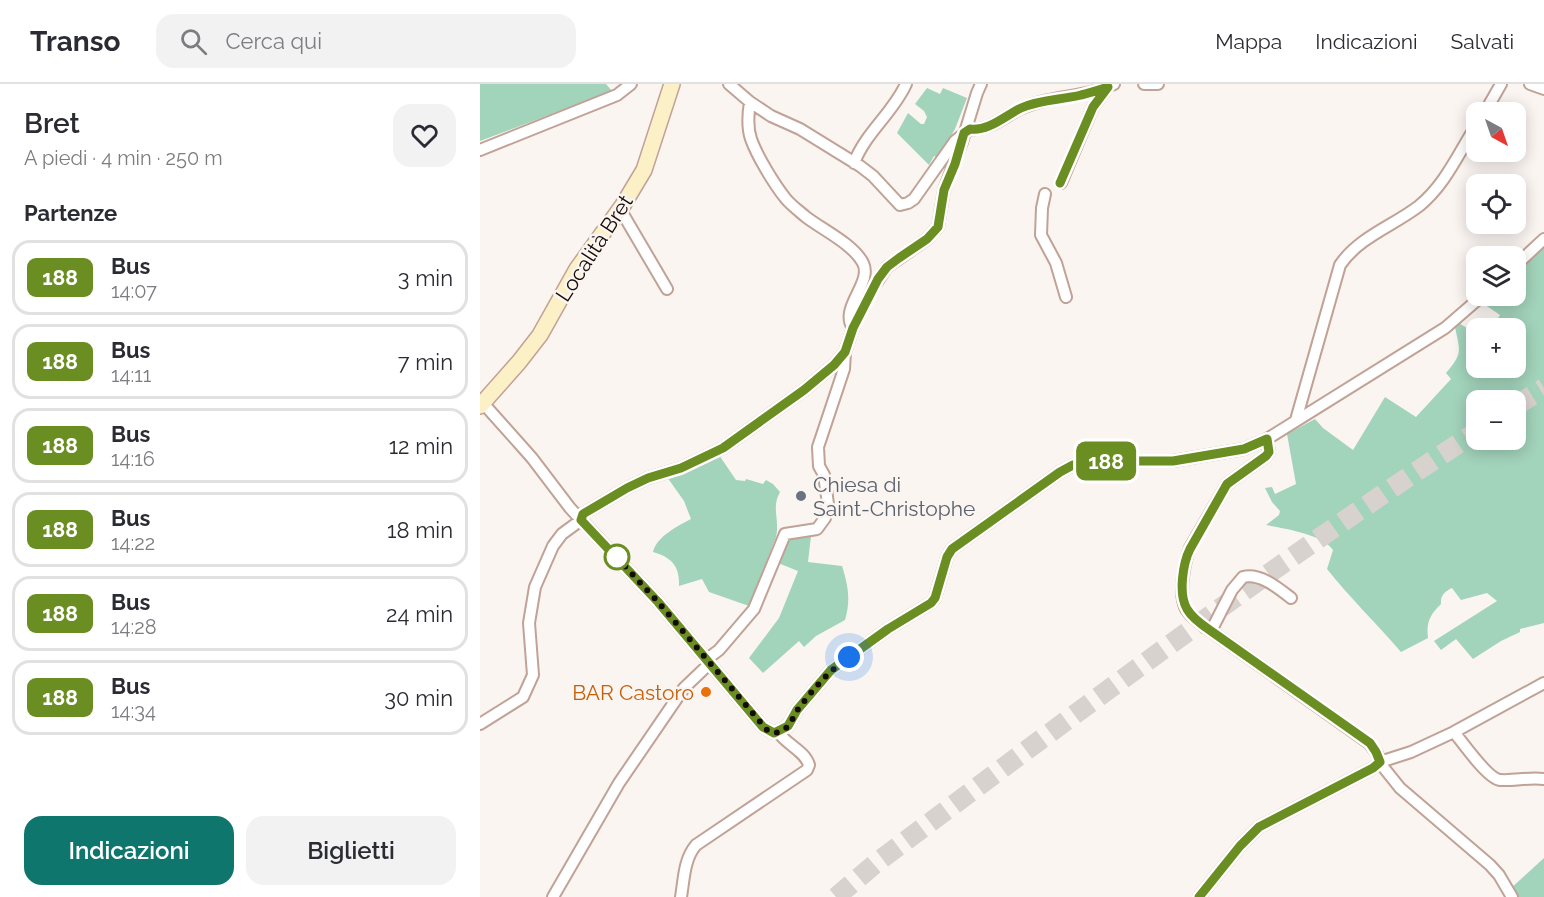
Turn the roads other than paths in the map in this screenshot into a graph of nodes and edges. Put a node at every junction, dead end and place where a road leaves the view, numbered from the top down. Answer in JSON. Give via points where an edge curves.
{"nodes":[{"id":1,"x":631,"y":84,"type":"edge"},
{"id":2,"x":672,"y":84,"type":"edge"},
{"id":3,"x":729,"y":84,"type":"edge"},
{"id":4,"x":906,"y":84,"type":"edge"},
{"id":5,"x":981,"y":84,"type":"edge"},
{"id":6,"x":1144,"y":84,"type":"edge"},
{"id":7,"x":1158,"y":84,"type":"edge"},
{"id":8,"x":1501,"y":84,"type":"edge"},
{"id":9,"x":1530,"y":84,"type":"edge"},
{"id":10,"x":1110,"y":85,"type":"edge"},
{"id":11,"x":1544,"y":89,"type":"edge"},
{"id":12,"x":750,"y":102,"type":"junction"},
{"id":13,"x":1491,"y":102,"type":"edge"},
{"id":14,"x":964,"y":133,"type":"junction"},
{"id":15,"x":1466,"y":143,"type":"edge"},
{"id":16,"x":480,"y":150,"type":"edge"},
{"id":17,"x":854,"y":163,"type":"junction"},
{"id":18,"x":1060,"y":183,"type":"dead end"},
{"id":19,"x":1045,"y":194,"type":"dead end"},
{"id":20,"x":620,"y":209,"type":"junction"},
{"id":21,"x":1544,"y":239,"type":"edge"},
{"id":22,"x":1526,"y":256,"type":"edge"},
{"id":23,"x":666,"y":289,"type":"dead end"},
{"id":24,"x":1066,"y":297,"type":"dead end"},
{"id":25,"x":1470,"y":306,"type":"edge"},
{"id":26,"x":853,"y":328,"type":"junction"},
{"id":27,"x":845,"y":352,"type":"junction"},
{"id":28,"x":483,"y":402,"type":"edge"},
{"id":29,"x":1296,"y":420,"type":"junction"},
{"id":30,"x":1267,"y":439,"type":"junction"},
{"id":31,"x":581,"y":520,"type":"junction"},
{"id":32,"x":1291,"y":598,"type":"dead end"},
{"id":33,"x":1211,"y":631,"type":"junction"},
{"id":34,"x":708,"y":662,"type":"junction"},
{"id":35,"x":1544,"y":683,"type":"edge"},
{"id":36,"x":480,"y":724,"type":"edge"},
{"id":37,"x":778,"y":732,"type":"junction"},
{"id":38,"x":1454,"y":732,"type":"junction"},
{"id":39,"x":1380,"y":762,"type":"junction"},
{"id":40,"x":1544,"y":778,"type":"edge"},
{"id":41,"x":553,"y":897,"type":"edge"},
{"id":42,"x":681,"y":897,"type":"edge"},
{"id":43,"x":1199,"y":897,"type":"edge"},
{"id":44,"x":1512,"y":897,"type":"edge"}],
"edges":[{"from":1,"to":16,"type":"street","via":[[617,95]]},
{"from":2,"to":20,"type":"street","name":"Località Bret","via":[[644,170]]},
{"from":3,"to":12,"type":"street"},
{"from":4,"to":17,"type":"street"},
{"from":5,"to":14,"type":"street"},
{"from":6,"to":7,"type":"street"},
{"from":8,"to":13,"type":"street"},
{"from":9,"to":11,"type":"street"},
{"from":10,"to":14,"type":"street","via":[[1081,95],[1047,99]]},
{"from":10,"to":18,"type":"street","via":[[1093,107]]},
{"from":12,"to":17,"type":"street"},
{"from":12,"to":26,"type":"street","via":[[751,139],[786,199],[845,244],[863,264],[862,282],[849,316]]},
{"from":14,"to":17,"type":"street","via":[[914,199],[904,205],[896,203],[873,176]]},
{"from":14,"to":26,"type":"street","via":[[944,190],[938,227],[887,267]]},
{"from":15,"to":29,"type":"street","via":[[1429,198],[1354,248],[1340,265]]},
{"from":19,"to":24,"type":"street","via":[[1041,235],[1056,263]]},
{"from":20,"to":23,"type":"street"},
{"from":20,"to":28,"type":"street","name":"Località Bret","via":[[577,269],[540,335]]},
{"from":21,"to":22,"type":"street"},
{"from":25,"to":29,"type":"street","via":[[1445,328]]},
{"from":26,"to":27,"type":"street"},
{"from":27,"to":31,"type":"street","via":[[804,390],[723,448],[627,488],[583,514]]},
{"from":27,"to":34,"type":"street","via":[[844,369],[818,447],[828,504],[825,518],[817,529],[785,534],[754,609]]},
{"from":28,"to":31,"type":"street"},
{"from":29,"to":30,"type":"street"},
{"from":30,"to":33,"type":"street","via":[[1269,452],[1227,484],[1186,557],[1184,601],[1192,616]]},
{"from":30,"to":37,"type":"street","via":[[1244,449],[1173,461],[1085,462],[1060,472],[952,549],[931,603],[831,670],[788,726]]},
{"from":31,"to":34,"type":"street"},
{"from":31,"to":36,"type":"street","via":[[553,546],[535,587],[529,623],[533,675],[523,697]]},
{"from":32,"to":33,"type":"street","via":[[1254,576],[1243,577]]},
{"from":33,"to":39,"type":"street","via":[[1370,743]]},
{"from":34,"to":37,"type":"street","via":[[763,727]]},
{"from":34,"to":41,"type":"street","via":[[684,688],[618,783]]},
{"from":35,"to":38,"type":"street"},
{"from":37,"to":42,"type":"street","via":[[806,758],[807,770],[696,845],[690,852]]},
{"from":38,"to":39,"type":"street"},
{"from":38,"to":40,"type":"street","via":[[1498,780]]},
{"from":39,"to":43,"type":"street","via":[[1259,827]]},
{"from":39,"to":44,"type":"street","via":[[1400,788],[1490,865]]}]}
